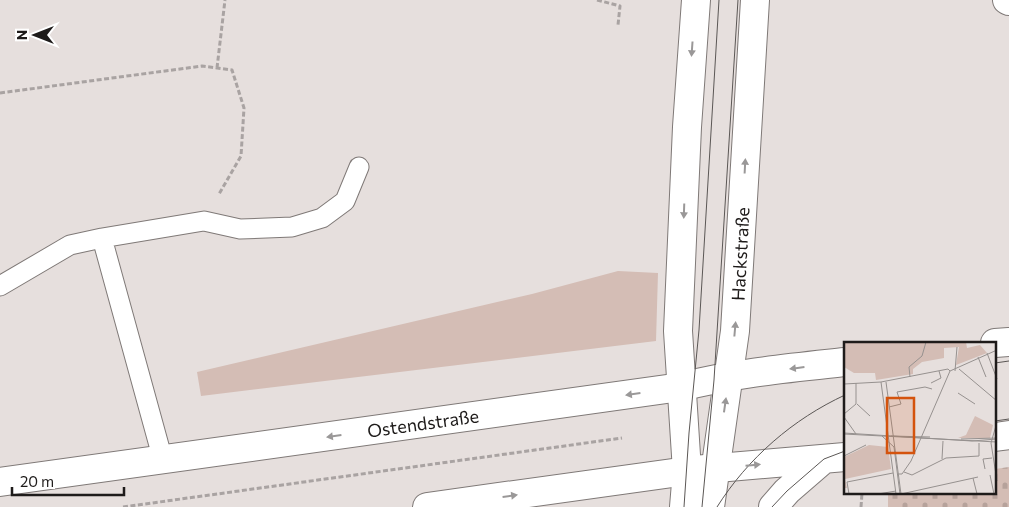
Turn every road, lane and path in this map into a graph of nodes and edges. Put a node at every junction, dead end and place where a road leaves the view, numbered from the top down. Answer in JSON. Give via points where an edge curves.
{"nodes":[{"id":1,"x":225,"y":0,"type":"edge"},
{"id":2,"x":597,"y":0,"type":"edge"},
{"id":3,"x":696,"y":0,"type":"edge"},
{"id":4,"x":755,"y":0,"type":"edge"},
{"id":5,"x":618,"y":25,"type":"dead end"},
{"id":6,"x":217,"y":68,"type":"junction"},
{"id":7,"x":0,"y":93,"type":"edge"},
{"id":8,"x":359,"y":167,"type":"dead end"},
{"id":9,"x":204,"y":221,"type":"junction"},
{"id":10,"x":102,"y":238,"type":"junction"},
{"id":11,"x":0,"y":286,"type":"edge"},
{"id":12,"x":1009,"y":342,"type":"edge"},
{"id":13,"x":996,"y":344,"type":"edge"},
{"id":14,"x":844,"y":362,"type":"edge"},
{"id":15,"x":729,"y":377,"type":"junction"},
{"id":16,"x":682,"y":387,"type":"junction"},
{"id":17,"x":1009,"y":436,"type":"edge"},
{"id":18,"x":996,"y":437,"type":"edge"},
{"id":19,"x":622,"y":438,"type":"dead end"},
{"id":20,"x":835,"y":458,"type":"edge"},
{"id":21,"x":163,"y":460,"type":"junction"},
{"id":22,"x":716,"y":468,"type":"junction"},
{"id":23,"x":687,"y":471,"type":"junction"},
{"id":24,"x":0,"y":482,"type":"edge"},
{"id":25,"x":862,"y":494,"type":"edge"},
{"id":26,"x":123,"y":507,"type":"edge"},
{"id":27,"x":427,"y":507,"type":"edge"},
{"id":28,"x":684,"y":507,"type":"edge"},
{"id":29,"x":710,"y":507,"type":"edge"},
{"id":30,"x":773,"y":507,"type":"edge"},
{"id":31,"x":861,"y":507,"type":"edge"}],
"edges":[{"from":1,"to":6,"type":"path"},
{"from":2,"to":5,"type":"path","via":[[620,6]]},
{"from":3,"to":16,"type":"street","one_way":true,"via":[[678,331]]},
{"from":15,"to":4,"type":"street","name":"Hackstraße","one_way":true,"via":[[735,331]]},
{"from":6,"to":7,"type":"path","via":[[202,66]]},
{"from":6,"to":9,"type":"path","via":[[232,70],[244,108],[241,156]]},
{"from":8,"to":9,"type":"lane","via":[[345,201],[322,218],[292,227],[240,228]]},
{"from":9,"to":10,"type":"lane"},
{"from":10,"to":11,"type":"lane","via":[[70,245]]},
{"from":10,"to":21,"type":"lane"},
{"from":12,"to":13,"type":"street"},
{"from":14,"to":15,"type":"street","name":"Ostendstraße","one_way":true},
{"from":15,"to":16,"type":"street","name":"Ostendstraße"},
{"from":22,"to":15,"type":"street","name":"Hackstraße","one_way":true},
{"from":16,"to":21,"type":"street","name":"Ostendstraße","one_way":true},
{"from":16,"to":23,"type":"street"},
{"from":17,"to":18,"type":"street"},
{"from":19,"to":26,"type":"path"},
{"from":22,"to":20,"type":"street","one_way":true},
{"from":20,"to":30,"type":"street","via":[[787,491]]},
{"from":21,"to":24,"type":"street","name":"Ostendstraße"},
{"from":22,"to":23,"type":"street"},
{"from":22,"to":29,"type":"street","name":"Hackstraße"},
{"from":27,"to":23,"type":"street","one_way":true},
{"from":23,"to":28,"type":"street"},
{"from":25,"to":31,"type":"path"}]}
